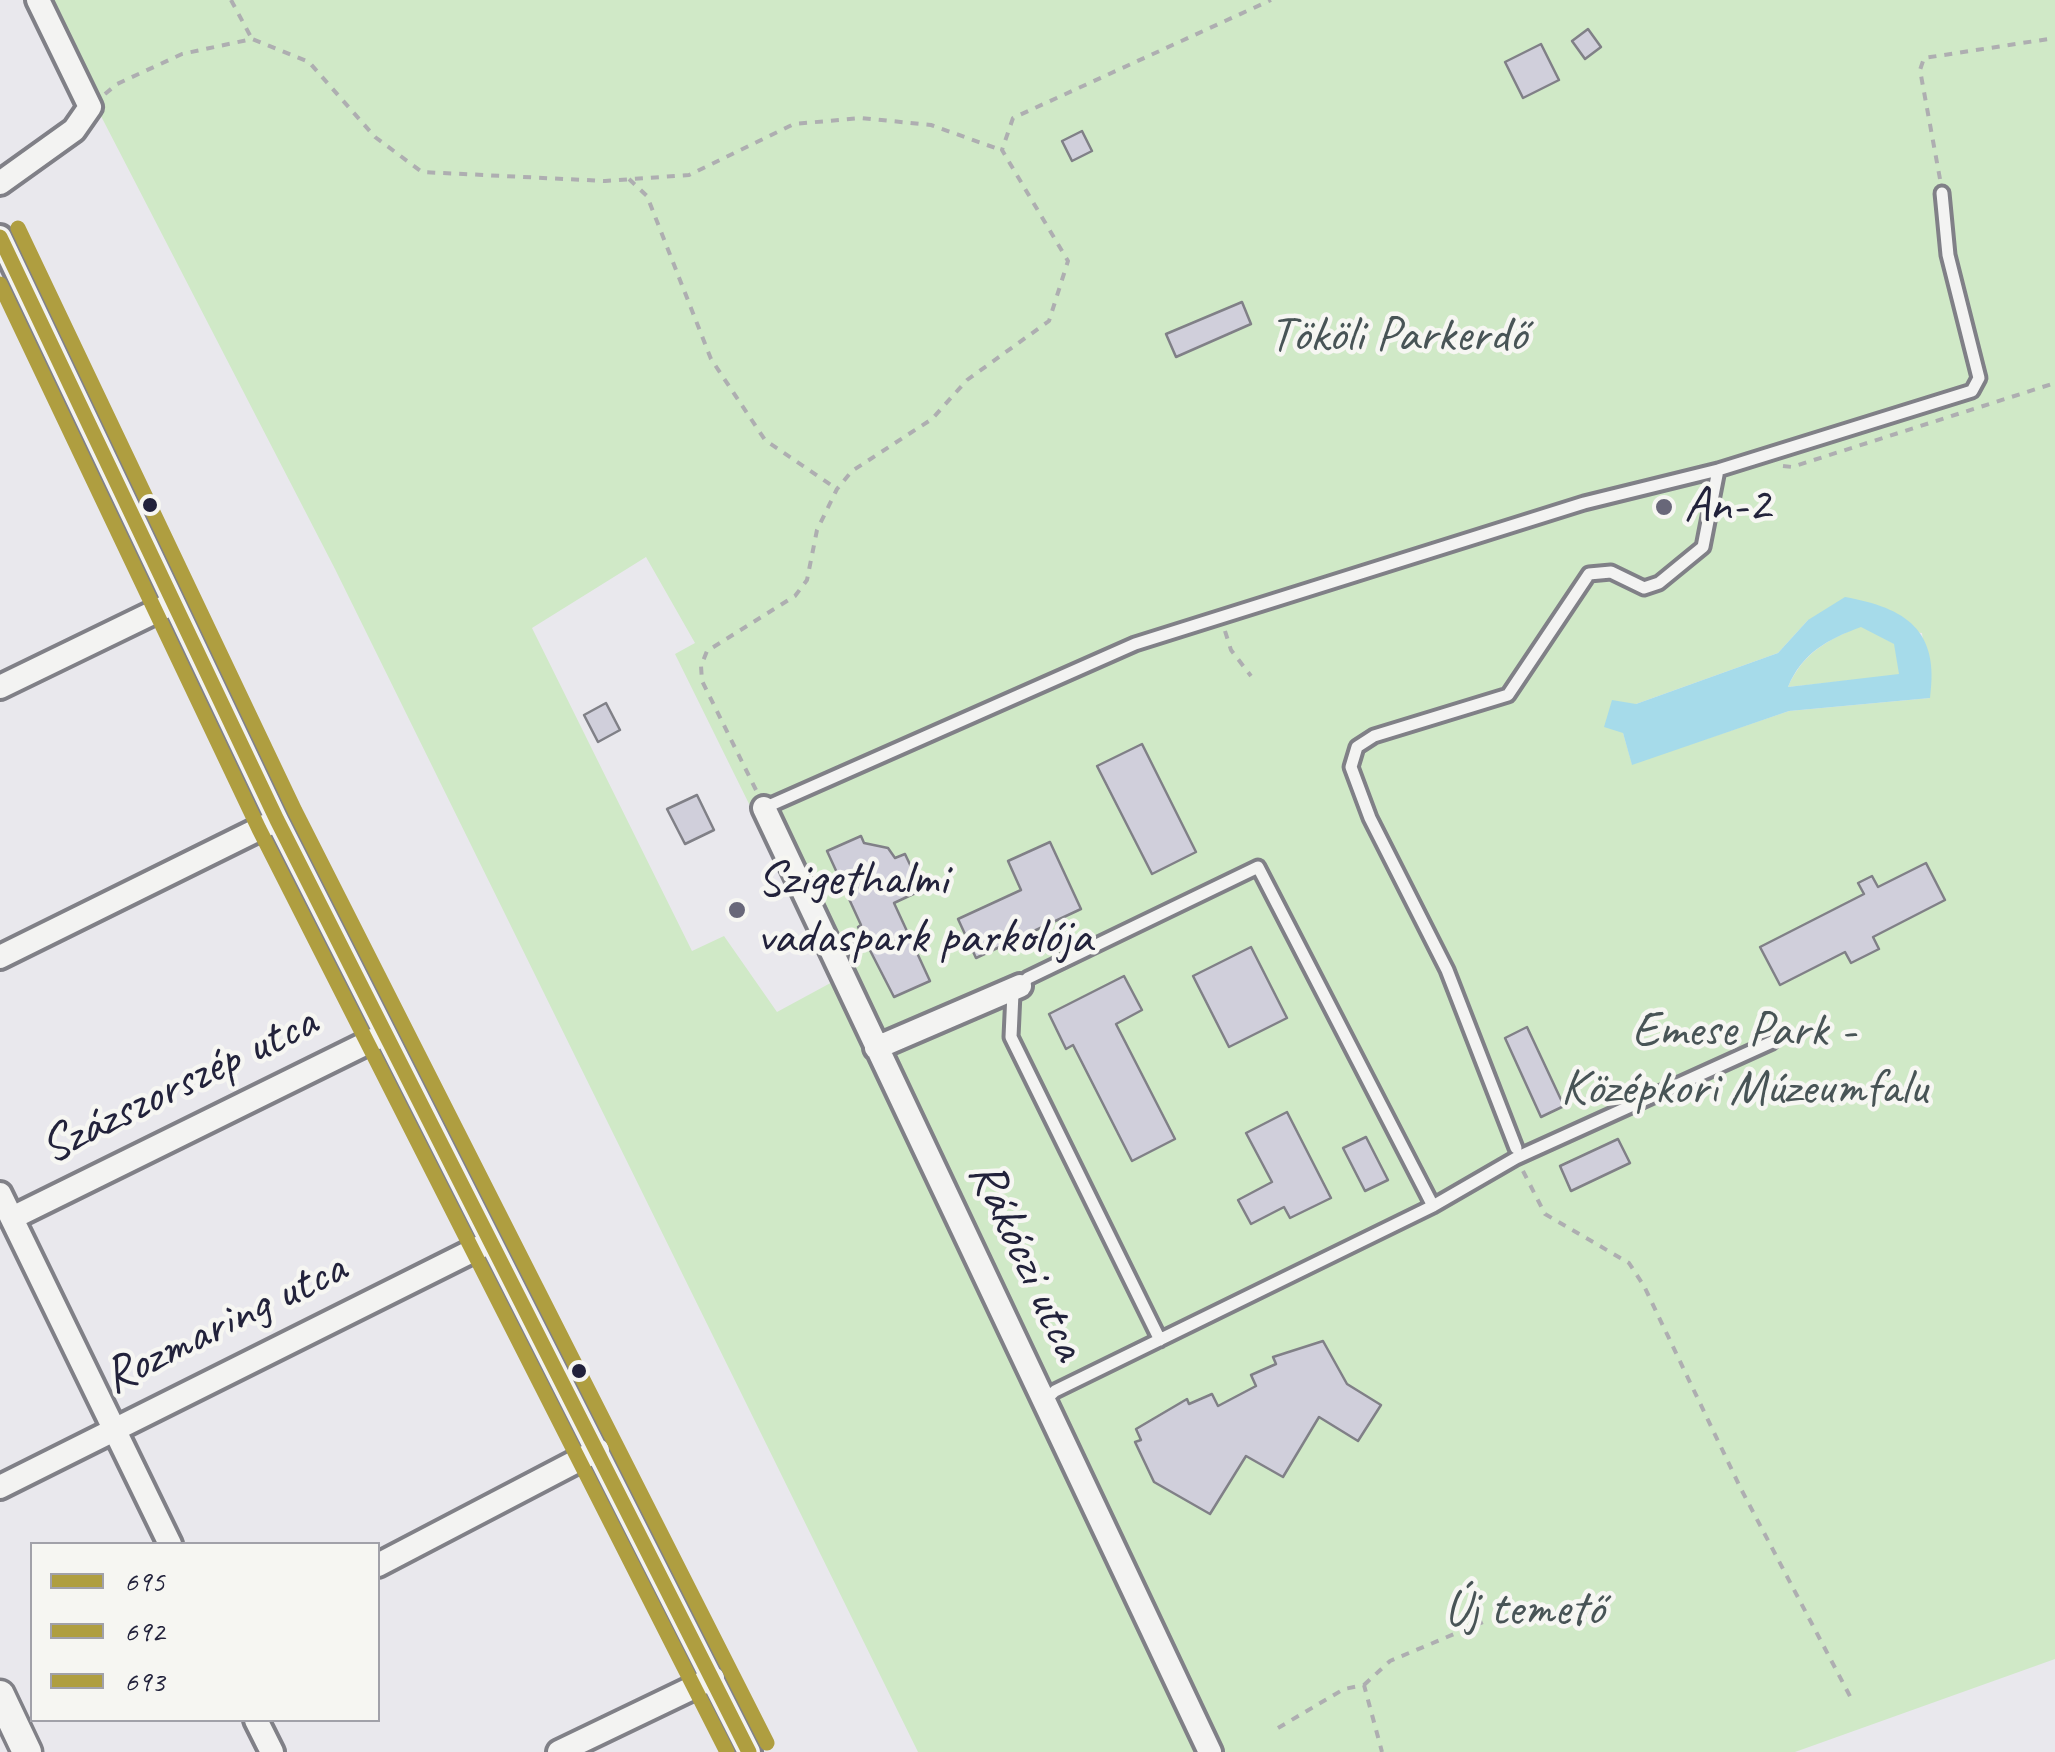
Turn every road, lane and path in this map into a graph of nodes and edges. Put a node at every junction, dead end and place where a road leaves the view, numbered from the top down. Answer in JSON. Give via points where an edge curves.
{"nodes":[{"id":1,"x":38,"y":0,"type":"edge"},
{"id":2,"x":231,"y":0,"type":"edge"},
{"id":3,"x":1271,"y":0,"type":"edge"},
{"id":4,"x":2055,"y":38,"type":"edge"},
{"id":5,"x":252,"y":39,"type":"junction"},
{"id":6,"x":90,"y":107,"type":"junction"},
{"id":7,"x":1002,"y":150,"type":"junction"},
{"id":8,"x":629,"y":179,"type":"junction"},
{"id":9,"x":0,"y":184,"type":"edge"},
{"id":10,"x":1942,"y":193,"type":"joint"},
{"id":11,"x":0,"y":237,"type":"edge"},
{"id":12,"x":2055,"y":383,"type":"edge"},
{"id":13,"x":1751,"y":459,"type":"junction"},
{"id":14,"x":1718,"y":470,"type":"junction"},
{"id":15,"x":836,"y":489,"type":"junction"},
{"id":16,"x":174,"y":603,"type":"junction"},
{"id":17,"x":1220,"y":617,"type":"junction"},
{"id":18,"x":1251,"y":676,"type":"dead end"},
{"id":19,"x":0,"y":687,"type":"edge"},
{"id":20,"x":764,"y":808,"type":"junction"},
{"id":21,"x":277,"y":820,"type":"junction"},
{"id":22,"x":863,"y":938,"type":"dead end"},
{"id":23,"x":852,"y":944,"type":"dead end"},
{"id":24,"x":0,"y":957,"type":"edge"},
{"id":25,"x":1020,"y":986,"type":"junction"},
{"id":26,"x":385,"y":1034,"type":"junction"},
{"id":27,"x":1772,"y":1042,"type":"dead end"},
{"id":28,"x":876,"y":1048,"type":"junction"},
{"id":29,"x":1516,"y":1153,"type":"junction"},
{"id":30,"x":0,"y":1194,"type":"edge"},
{"id":31,"x":1432,"y":1206,"type":"junction"},
{"id":32,"x":12,"y":1218,"type":"junction"},
{"id":33,"x":490,"y":1242,"type":"junction"},
{"id":34,"x":1160,"y":1340,"type":"junction"},
{"id":35,"x":1043,"y":1402,"type":"junction"},
{"id":36,"x":113,"y":1430,"type":"junction"},
{"id":37,"x":598,"y":1450,"type":"junction"},
{"id":38,"x":0,"y":1487,"type":"edge"},
{"id":39,"x":169,"y":1542,"type":"edge"},
{"id":40,"x":380,"y":1564,"type":"edge"},
{"id":41,"x":1490,"y":1618,"type":"dead end"},
{"id":42,"x":714,"y":1678,"type":"junction"},
{"id":43,"x":1364,"y":1685,"type":"junction"},
{"id":44,"x":0,"y":1696,"type":"edge"},
{"id":45,"x":1852,"y":1700,"type":"dead end"},
{"id":46,"x":257,"y":1722,"type":"edge"},
{"id":47,"x":1278,"y":1728,"type":"dead end"},
{"id":48,"x":28,"y":1752,"type":"edge"},
{"id":49,"x":272,"y":1752,"type":"edge"},
{"id":50,"x":560,"y":1752,"type":"edge"},
{"id":51,"x":749,"y":1752,"type":"edge"},
{"id":52,"x":1210,"y":1752,"type":"edge"},
{"id":53,"x":1382,"y":1752,"type":"edge"}],
"edges":[{"from":1,"to":6,"type":"street"},
{"from":2,"to":5,"type":"path"},
{"from":3,"to":7,"type":"path","via":[[1012,118]]},
{"from":4,"to":10,"type":"path","via":[[1924,58],[1920,70]]},
{"from":5,"to":6,"type":"path","via":[[182,54],[117,84]]},
{"from":5,"to":8,"type":"path","via":[[310,62],[374,137],[422,172]]},
{"from":6,"to":9,"type":"street","via":[[74,130]]},
{"from":7,"to":8,"type":"path","via":[[931,124],[844,120],[794,124],[689,174]]},
{"from":7,"to":15,"type":"path","via":[[1068,261],[1049,321]]},
{"from":8,"to":15,"type":"path","via":[[647,196],[710,359],[765,440]]},
{"from":10,"to":13,"type":"lane","via":[[1948,255],[1978,378],[1972,390]]},
{"from":11,"to":16,"type":"street"},
{"from":12,"to":13,"type":"path","via":[[1792,468]]},
{"from":13,"to":14,"type":"lane"},
{"from":14,"to":17,"type":"lane","via":[[1584,503]]},
{"from":14,"to":29,"type":"lane","via":[[1704,547],[1644,588],[1611,572],[1589,574],[1508,695],[1374,736],[1357,747],[1350,766],[1447,970]]},
{"from":15,"to":20,"type":"path","via":[[807,580],[795,596],[722,639],[701,666]]},
{"from":16,"to":19,"type":"street"},
{"from":16,"to":21,"type":"street"},
{"from":17,"to":18,"type":"path","via":[[1231,650]]},
{"from":17,"to":20,"type":"lane","via":[[1136,644]]},
{"from":20,"to":28,"type":"street","name":"Rákóczi utca"},
{"from":21,"to":24,"type":"street"},
{"from":21,"to":26,"type":"street"},
{"from":22,"to":23,"type":"path"},
{"from":25,"to":28,"type":"street"},
{"from":25,"to":31,"type":"lane","via":[[1258,866]]},
{"from":25,"to":34,"type":"lane","via":[[1009,1014],[1011,1037]]},
{"from":26,"to":32,"type":"street","name":"Százszorszép utca"},
{"from":26,"to":33,"type":"street"},
{"from":27,"to":29,"type":"lane"},
{"from":28,"to":35,"type":"street","name":"Rákóczi utca"},
{"from":29,"to":31,"type":"lane"},
{"from":29,"to":45,"type":"path","via":[[1545,1214],[1629,1263],[1644,1286]]},
{"from":30,"to":32,"type":"street"},
{"from":31,"to":34,"type":"lane"},
{"from":32,"to":36,"type":"street"},
{"from":33,"to":36,"type":"street","name":"Rozmaring utca"},
{"from":33,"to":37,"type":"street"},
{"from":34,"to":35,"type":"lane"},
{"from":35,"to":52,"type":"street","name":"Rákóczi utca"},
{"from":36,"to":38,"type":"street","name":"Rozmaring utca"},
{"from":36,"to":39,"type":"street"},
{"from":37,"to":40,"type":"street"},
{"from":37,"to":42,"type":"street"},
{"from":41,"to":43,"type":"path","via":[[1390,1661]]},
{"from":42,"to":50,"type":"street"},
{"from":42,"to":51,"type":"street"},
{"from":43,"to":47,"type":"path","via":[[1344,1689]]},
{"from":43,"to":53,"type":"path"},
{"from":44,"to":48,"type":"street"},
{"from":46,"to":49,"type":"street"}]}
